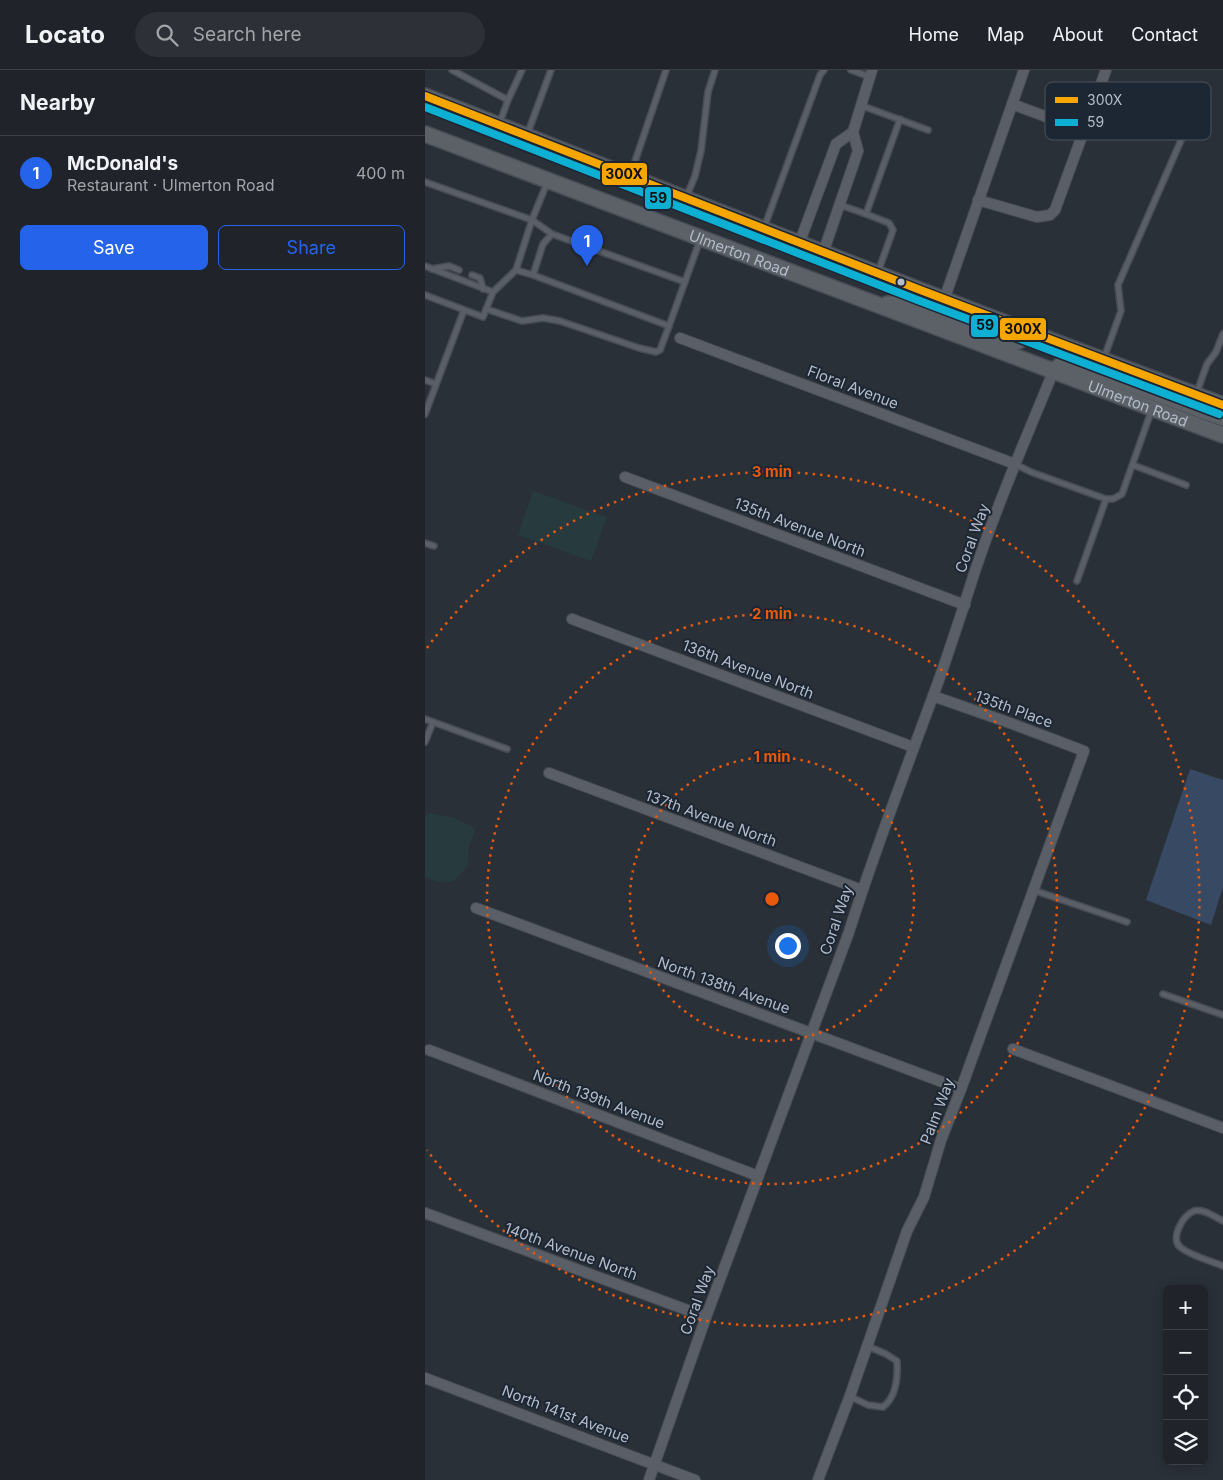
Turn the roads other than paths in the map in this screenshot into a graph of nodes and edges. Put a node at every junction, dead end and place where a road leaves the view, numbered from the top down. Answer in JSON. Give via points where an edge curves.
{"nodes":[{"id":1,"x":452,"y":70,"type":"edge"},
{"id":2,"x":522,"y":70,"type":"edge"},
{"id":3,"x":551,"y":70,"type":"edge"},
{"id":4,"x":666,"y":70,"type":"edge"},
{"id":5,"x":715,"y":70,"type":"edge"},
{"id":6,"x":824,"y":70,"type":"edge"},
{"id":7,"x":851,"y":70,"type":"edge"},
{"id":8,"x":1024,"y":70,"type":"edge"},
{"id":9,"x":1106,"y":70,"type":"edge"},
{"id":10,"x":871,"y":74,"type":"edge"},
{"id":11,"x":1102,"y":82,"type":"edge"},
{"id":12,"x":425,"y":96,"type":"edge"},
{"id":13,"x":508,"y":100,"type":"junction"},
{"id":14,"x":1012,"y":104,"type":"junction"},
{"id":15,"x":860,"y":105,"type":"junction"},
{"id":16,"x":1045,"y":116,"type":"edge"},
{"id":17,"x":899,"y":120,"type":"junction"},
{"id":18,"x":499,"y":126,"type":"junction"},
{"id":19,"x":927,"y":130,"type":"dead end"},
{"id":20,"x":853,"y":132,"type":"junction"},
{"id":21,"x":425,"y":134,"type":"edge"},
{"id":22,"x":526,"y":136,"type":"junction"},
{"id":23,"x":1081,"y":140,"type":"edge"},
{"id":24,"x":1181,"y":140,"type":"edge"},
{"id":25,"x":629,"y":176,"type":"junction"},
{"id":26,"x":548,"y":180,"type":"junction"},
{"id":27,"x":425,"y":182,"type":"edge"},
{"id":28,"x":686,"y":199,"type":"junction"},
{"id":29,"x":979,"y":200,"type":"junction"},
{"id":30,"x":840,"y":205,"type":"junction"},
{"id":31,"x":867,"y":214,"type":"junction"},
{"id":32,"x":532,"y":220,"type":"junction"},
{"id":33,"x":763,"y":230,"type":"junction"},
{"id":34,"x":552,"y":234,"type":"junction"},
{"id":35,"x":701,"y":237,"type":"junction"},
{"id":36,"x":799,"y":244,"type":"junction"},
{"id":37,"x":823,"y":253,"type":"junction"},
{"id":38,"x":425,"y":266,"type":"edge"},
{"id":39,"x":431,"y":269,"type":"junction"},
{"id":40,"x":459,"y":270,"type":"dead end"},
{"id":41,"x":516,"y":270,"type":"junction"},
{"id":42,"x":877,"y":274,"type":"junction"},
{"id":43,"x":472,"y":275,"type":"dead end"},
{"id":44,"x":533,"y":275,"type":"junction"},
{"id":45,"x":685,"y":282,"type":"junction"},
{"id":46,"x":483,"y":289,"type":"junction"},
{"id":47,"x":493,"y":292,"type":"junction"},
{"id":48,"x":426,"y":297,"type":"edge"},
{"id":49,"x":944,"y":300,"type":"junction"},
{"id":50,"x":876,"y":303,"type":"junction"},
{"id":51,"x":486,"y":309,"type":"junction"},
{"id":52,"x":464,"y":310,"type":"junction"},
{"id":53,"x":669,"y":326,"type":"junction"},
{"id":54,"x":1029,"y":332,"type":"junction"},
{"id":55,"x":1223,"y":334,"type":"edge"},
{"id":56,"x":680,"y":338,"type":"dead end"},
{"id":57,"x":1103,"y":361,"type":"junction"},
{"id":58,"x":1054,"y":370,"type":"junction"},
{"id":59,"x":425,"y":380,"type":"edge"},
{"id":60,"x":436,"y":384,"type":"junction"},
{"id":61,"x":1196,"y":395,"type":"junction"},
{"id":62,"x":1223,"y":405,"type":"edge"},
{"id":63,"x":1153,"y":408,"type":"junction"},
{"id":64,"x":425,"y":414,"type":"edge"},
{"id":65,"x":1223,"y":418,"type":"edge"},
{"id":66,"x":1223,"y":435,"type":"edge"},
{"id":67,"x":1015,"y":464,"type":"junction"},
{"id":68,"x":1133,"y":465,"type":"junction"},
{"id":69,"x":625,"y":477,"type":"dead end"},
{"id":70,"x":1186,"y":485,"type":"dead end"},
{"id":71,"x":1106,"y":499,"type":"junction"},
{"id":72,"x":425,"y":543,"type":"edge"},
{"id":73,"x":434,"y":546,"type":"dead end"},
{"id":74,"x":1077,"y":581,"type":"dead end"},
{"id":75,"x":965,"y":605,"type":"junction"},
{"id":76,"x":572,"y":619,"type":"dead end"},
{"id":77,"x":933,"y":696,"type":"junction"},
{"id":78,"x":425,"y":719,"type":"edge"},
{"id":79,"x":433,"y":722,"type":"junction"},
{"id":80,"x":425,"y":742,"type":"edge"},
{"id":81,"x":913,"y":747,"type":"junction"},
{"id":82,"x":507,"y":749,"type":"dead end"},
{"id":83,"x":1084,"y":751,"type":"joint"},
{"id":84,"x":549,"y":773,"type":"dead end"},
{"id":85,"x":862,"y":890,"type":"junction"},
{"id":86,"x":1033,"y":890,"type":"junction"},
{"id":87,"x":476,"y":908,"type":"dead end"},
{"id":88,"x":1127,"y":922,"type":"dead end"},
{"id":89,"x":1163,"y":994,"type":"dead end"},
{"id":90,"x":1223,"y":1015,"type":"edge"},
{"id":91,"x":811,"y":1034,"type":"junction"},
{"id":92,"x":1013,"y":1049,"type":"dead end"},
{"id":93,"x":429,"y":1050,"type":"dead end"},
{"id":94,"x":961,"y":1090,"type":"junction"},
{"id":95,"x":1223,"y":1128,"type":"edge"},
{"id":96,"x":758,"y":1176,"type":"junction"},
{"id":97,"x":425,"y":1213,"type":"edge"},
{"id":98,"x":1223,"y":1221,"type":"edge"},
{"id":99,"x":1223,"y":1266,"type":"edge"},
{"id":100,"x":706,"y":1317,"type":"junction"},
{"id":101,"x":867,"y":1346,"type":"junction"},
{"id":102,"x":425,"y":1378,"type":"edge"},
{"id":103,"x":849,"y":1396,"type":"junction"},
{"id":104,"x":655,"y":1464,"type":"junction"},
{"id":105,"x":649,"y":1480,"type":"edge"},
{"id":106,"x":695,"y":1480,"type":"edge"},
{"id":107,"x":818,"y":1480,"type":"edge"}],
"edges":[{"from":1,"to":13,"type":"lane"},
{"from":2,"to":13,"type":"lane"},
{"from":3,"to":22,"type":"lane"},
{"from":4,"to":25,"type":"lane"},
{"from":5,"to":28,"type":"lane","via":[[708,92],[699,159]]},
{"from":6,"to":33,"type":"lane"},
{"from":7,"to":10,"type":"lane"},
{"from":8,"to":14,"type":"street"},
{"from":9,"to":11,"type":"street"},
{"from":10,"to":15,"type":"street"},
{"from":12,"to":18,"type":"main road","name":"Ulmerton Road"},
{"from":13,"to":18,"type":"lane"},
{"from":14,"to":16,"type":"street"},
{"from":14,"to":29,"type":"street"},
{"from":15,"to":17,"type":"lane"},
{"from":15,"to":20,"type":"street"},
{"from":17,"to":19,"type":"lane"},
{"from":17,"to":31,"type":"lane"},
{"from":18,"to":22,"type":"main road","name":"Ulmerton Road"},
{"from":20,"to":30,"type":"street","via":[[858,151]]},
{"from":20,"to":36,"type":"street","via":[[836,144]]},
{"from":21,"to":26,"type":"main road","name":"Ulmerton Road"},
{"from":22,"to":25,"type":"main road","name":"Ulmerton Road"},
{"from":23,"to":29,"type":"street","via":[[1055,210],[1049,215],[1037,217]]},
{"from":24,"to":57,"type":"lane","via":[[1119,285],[1121,311]]},
{"from":25,"to":28,"type":"main road","name":"Ulmerton Road"},
{"from":26,"to":32,"type":"lane"},
{"from":26,"to":35,"type":"main road","name":"Ulmerton Road"},
{"from":27,"to":32,"type":"lane"},
{"from":28,"to":33,"type":"main road","name":"Ulmerton Road"},
{"from":29,"to":49,"type":"street"},
{"from":30,"to":31,"type":"lane"},
{"from":30,"to":37,"type":"street"},
{"from":31,"to":42,"type":"lane","via":[[889,223],[893,230]]},
{"from":32,"to":34,"type":"lane"},
{"from":32,"to":41,"type":"lane"},
{"from":33,"to":36,"type":"main road","name":"Ulmerton Road"},
{"from":34,"to":44,"type":"lane","via":[[543,244]]},
{"from":34,"to":45,"type":"lane"},
{"from":35,"to":45,"type":"lane"},
{"from":35,"to":50,"type":"main road","name":"Ulmerton Road"},
{"from":36,"to":37,"type":"main road","name":"Ulmerton Road"},
{"from":37,"to":42,"type":"main road","name":"Ulmerton Road"},
{"from":38,"to":39,"type":"lane"},
{"from":39,"to":40,"type":"lane","via":[[449,266]]},
{"from":39,"to":46,"type":"lane"},
{"from":41,"to":44,"type":"lane"},
{"from":41,"to":47,"type":"lane"},
{"from":42,"to":49,"type":"main road","name":"Ulmerton Road"},
{"from":43,"to":46,"type":"lane","via":[[480,278]]},
{"from":44,"to":53,"type":"lane"},
{"from":45,"to":53,"type":"lane"},
{"from":46,"to":47,"type":"lane"},
{"from":47,"to":51,"type":"lane"},
{"from":48,"to":52,"type":"lane"},
{"from":49,"to":54,"type":"main road","name":"Ulmerton Road"},
{"from":50,"to":54,"type":"main road","via":[[915,304],[1016,342]]},
{"from":50,"to":58,"type":"main road","name":"Ulmerton Road"},
{"from":51,"to":52,"type":"lane","via":[[483,317]]},
{"from":51,"to":53,"type":"lane","via":[[522,322],[543,318],[560,321],[656,352],[660,350]]},
{"from":52,"to":60,"type":"lane"},
{"from":54,"to":57,"type":"main road","name":"Ulmerton Road"},
{"from":55,"to":61,"type":"lane"},
{"from":56,"to":67,"type":"street","name":"Floral Avenue"},
{"from":57,"to":61,"type":"main road","name":"Ulmerton Road"},
{"from":58,"to":63,"type":"main road","name":"Ulmerton Road"},
{"from":58,"to":65,"type":"main road","name":"Ulmerton Road","via":[[1065,362],[1083,367]]},
{"from":58,"to":67,"type":"street","name":"Coral Way"},
{"from":59,"to":60,"type":"lane"},
{"from":60,"to":64,"type":"lane"},
{"from":61,"to":62,"type":"main road","name":"Ulmerton Road"},
{"from":63,"to":66,"type":"main road","name":"Ulmerton Road"},
{"from":63,"to":68,"type":"lane"},
{"from":67,"to":71,"type":"lane"},
{"from":67,"to":75,"type":"street","name":"Coral Way"},
{"from":68,"to":70,"type":"lane"},
{"from":68,"to":71,"type":"lane","via":[[1123,494]]},
{"from":69,"to":75,"type":"street","name":"135th Avenue North"},
{"from":71,"to":74,"type":"lane"},
{"from":72,"to":73,"type":"lane"},
{"from":75,"to":77,"type":"street","name":"Coral Way"},
{"from":76,"to":81,"type":"street","name":"136th Avenue North"},
{"from":77,"to":81,"type":"street","name":"Coral Way"},
{"from":77,"to":83,"type":"street","name":"135th Place"},
{"from":78,"to":79,"type":"lane"},
{"from":79,"to":80,"type":"lane"},
{"from":79,"to":82,"type":"lane"},
{"from":81,"to":85,"type":"street","name":"Coral Way"},
{"from":83,"to":86,"type":"street","name":"Palm Way"},
{"from":84,"to":85,"type":"street","name":"137th Avenue North"},
{"from":85,"to":91,"type":"street","name":"Coral Way"},
{"from":86,"to":88,"type":"lane"},
{"from":86,"to":94,"type":"street","name":"Palm Way"},
{"from":87,"to":91,"type":"street","name":"North 138th Avenue"},
{"from":89,"to":90,"type":"lane"},
{"from":91,"to":94,"type":"street","name":"North 138th Avenue"},
{"from":91,"to":96,"type":"street","name":"Coral Way"},
{"from":92,"to":95,"type":"street"},
{"from":93,"to":96,"type":"street","name":"North 139th Avenue"},
{"from":94,"to":101,"type":"street","name":"Palm Way"},
{"from":96,"to":100,"type":"street","name":"Coral Way"},
{"from":97,"to":100,"type":"street","name":"140th Avenue North"},
{"from":98,"to":99,"type":"lane","via":[[1194,1211],[1178,1229],[1176,1239],[1179,1246]]},
{"from":100,"to":104,"type":"street","name":"Coral Way"},
{"from":101,"to":103,"type":"street","name":"Palm Way"},
{"from":101,"to":103,"type":"lane","via":[[897,1362],[898,1376],[894,1389],[889,1402],[883,1407],[867,1405]]},
{"from":102,"to":104,"type":"street","name":"North 141st Avenue"},
{"from":103,"to":107,"type":"street","name":"Palm Way"},
{"from":104,"to":105,"type":"street","name":"Coral Way"},
{"from":104,"to":106,"type":"street","name":"North 141st Avenue"}]}
